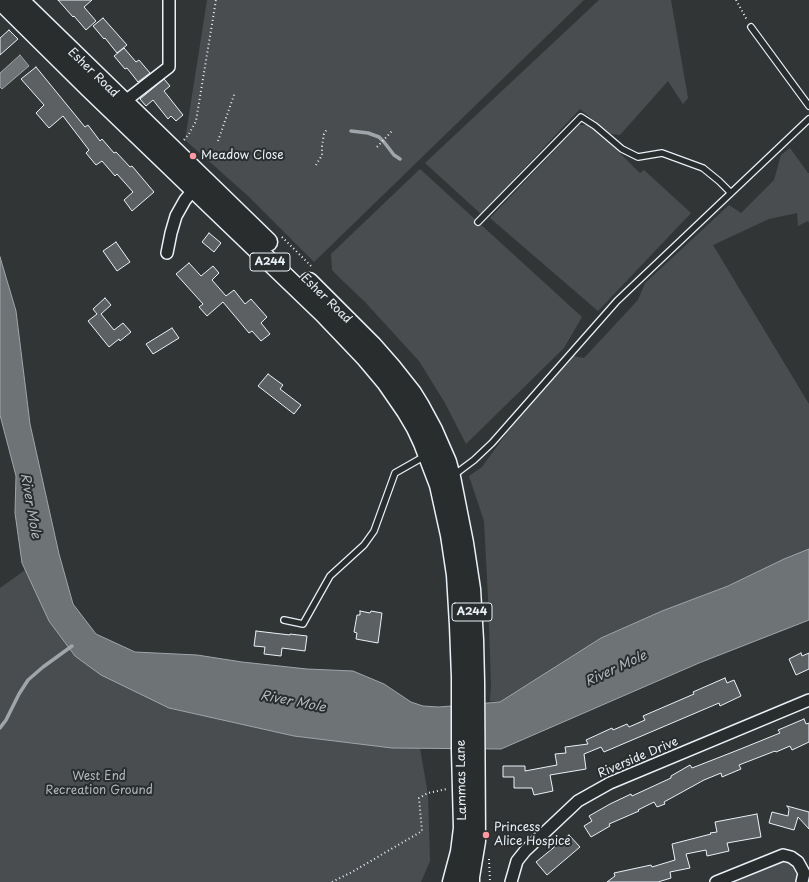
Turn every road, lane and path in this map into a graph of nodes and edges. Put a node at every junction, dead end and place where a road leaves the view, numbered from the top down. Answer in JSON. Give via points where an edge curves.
{"nodes":[{"id":1,"x":0,"y":0,"type":"edge"},
{"id":2,"x":19,"y":0,"type":"edge"},
{"id":3,"x":169,"y":0,"type":"edge"},
{"id":4,"x":216,"y":0,"type":"edge"},
{"id":5,"x":736,"y":0,"type":"edge"},
{"id":6,"x":751,"y":27,"type":"joint"},
{"id":7,"x":235,"y":92,"type":"dead end"},
{"id":8,"x":124,"y":102,"type":"junction"},
{"id":9,"x":809,"y":106,"type":"edge"},
{"id":10,"x":809,"y":119,"type":"edge"},
{"id":11,"x":327,"y":129,"type":"dead end"},
{"id":12,"x":393,"y":130,"type":"dead end"},
{"id":13,"x":218,"y":141,"type":"dead end"},
{"id":14,"x":180,"y":144,"type":"dead end"},
{"id":15,"x":377,"y":147,"type":"dead end"},
{"id":16,"x":316,"y":165,"type":"dead end"},
{"id":17,"x":194,"y":189,"type":"junction"},
{"id":18,"x":731,"y":193,"type":"junction"},
{"id":19,"x":478,"y":222,"type":"dead end"},
{"id":20,"x":167,"y":253,"type":"dead end"},
{"id":21,"x":428,"y":455,"type":"junction"},
{"id":22,"x":451,"y":477,"type":"junction"},
{"id":23,"x":284,"y":620,"type":"dead end"},
{"id":24,"x":468,"y":679,"type":"junction"},
{"id":25,"x":809,"y":700,"type":"edge"},
{"id":26,"x":468,"y":751,"type":"junction"},
{"id":27,"x":462,"y":787,"type":"junction"},
{"id":28,"x":332,"y":882,"type":"edge"},
{"id":29,"x":452,"y":882,"type":"edge"},
{"id":30,"x":470,"y":882,"type":"edge"},
{"id":31,"x":511,"y":882,"type":"edge"},
{"id":32,"x":716,"y":882,"type":"edge"},
{"id":33,"x":802,"y":882,"type":"edge"}],
"edges":[{"from":1,"to":17,"type":"main road","name":"Esher Road","number":"A244"},
{"from":2,"to":8,"type":"main road","name":"Esher Road","number":"A244"},
{"from":3,"to":8,"type":"street","via":[[169,67]]},
{"from":4,"to":14,"type":"path","via":[[196,121]]},
{"from":5,"to":6,"type":"path"},
{"from":6,"to":9,"type":"lane"},
{"from":7,"to":13,"type":"path"},
{"from":8,"to":22,"type":"main road","name":"Esher Road","number":"A244","via":[[384,358],[420,406],[447,462]]},
{"from":10,"to":18,"type":"lane"},
{"from":11,"to":16,"type":"path","via":[[324,134],[322,155]]},
{"from":12,"to":15,"type":"path"},
{"from":17,"to":20,"type":"street","via":[[176,216]]},
{"from":17,"to":21,"type":"main road","name":"Esher Road","number":"A244","via":[[324,314],[375,368],[406,411]]},
{"from":18,"to":19,"type":"lane","via":[[703,168],[662,153],[638,157],[622,149],[581,117]]},
{"from":18,"to":22,"type":"lane","via":[[617,301],[492,443]]},
{"from":21,"to":23,"type":"lane","via":[[394,473],[374,531],[364,545],[330,576],[303,624]]},
{"from":21,"to":24,"type":"main road","name":"Esher Road","number":"A244","via":[[447,517]]},
{"from":22,"to":24,"type":"main road","name":"Esher Road","number":"A244","via":[[471,589],[474,640]]},
{"from":24,"to":26,"type":"main road","name":"Lammas Lane","number":"A244"},
{"from":25,"to":31,"type":"street","name":"Riverside Drive","via":[[610,783],[578,801],[525,851],[517,861]]},
{"from":26,"to":27,"type":"main road","name":"Lammas Lane","number":"A244"},
{"from":26,"to":30,"type":"main road","name":"Lammas Lane","number":"A244","via":[[476,841]]},
{"from":27,"to":28,"type":"path","via":[[428,793],[419,798],[422,831]]},
{"from":27,"to":29,"type":"main road","name":"Lammas Lane","number":"A244","via":[[462,841]]},
{"from":32,"to":33,"type":"street","via":[[783,855],[798,862],[804,873]]}]}
